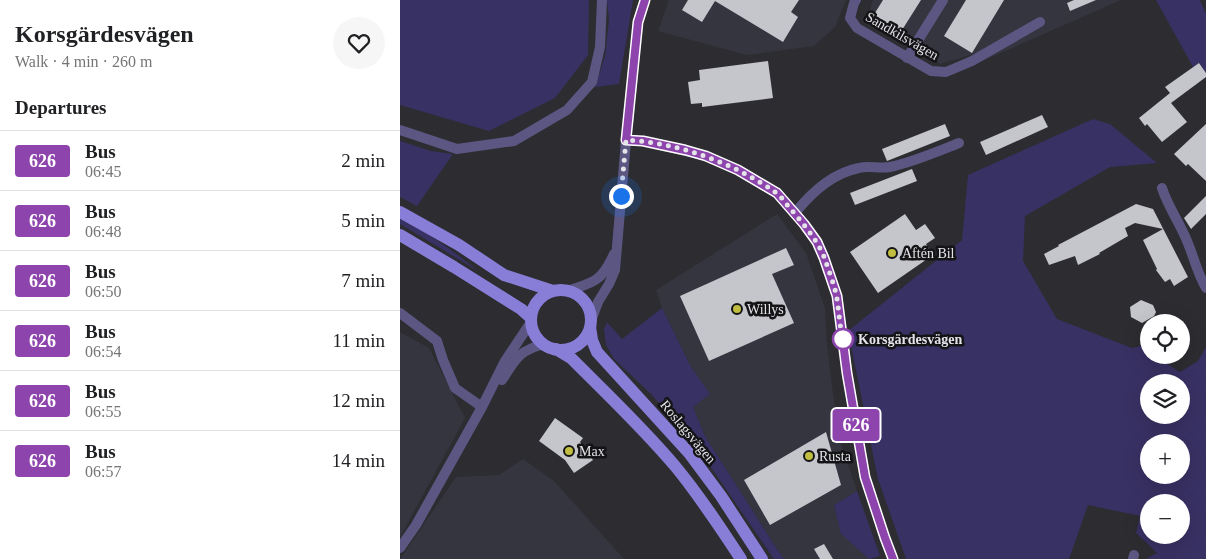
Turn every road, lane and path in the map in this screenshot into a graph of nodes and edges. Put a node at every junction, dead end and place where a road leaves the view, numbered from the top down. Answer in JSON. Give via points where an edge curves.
{"nodes":[{"id":1,"x":602,"y":0,"type":"edge"},
{"id":2,"x":645,"y":0,"type":"edge"},
{"id":3,"x":856,"y":0,"type":"edge"},
{"id":4,"x":943,"y":0,"type":"edge"},
{"id":5,"x":1040,"y":22,"type":"dead end"},
{"id":6,"x":908,"y":58,"type":"junction"},
{"id":7,"x":400,"y":130,"type":"edge"},
{"id":8,"x":626,"y":140,"type":"junction"},
{"id":9,"x":959,"y":143,"type":"dead end"},
{"id":10,"x":1162,"y":188,"type":"dead end"},
{"id":11,"x":400,"y":212,"type":"edge"},
{"id":12,"x":795,"y":213,"type":"junction"},
{"id":13,"x":400,"y":235,"type":"edge"},
{"id":14,"x":618,"y":246,"type":"junction"},
{"id":15,"x":1206,"y":288,"type":"edge"},
{"id":16,"x":567,"y":291,"type":"junction"},
{"id":17,"x":553,"y":292,"type":"junction"},
{"id":18,"x":400,"y":313,"type":"edge"},
{"id":19,"x":531,"y":320,"type":"junction"},
{"id":20,"x":590,"y":324,"type":"junction"},
{"id":21,"x":550,"y":347,"type":"junction"},
{"id":22,"x":482,"y":407,"type":"junction"},
{"id":23,"x":400,"y":548,"type":"edge"},
{"id":24,"x":741,"y":559,"type":"edge"},
{"id":25,"x":762,"y":559,"type":"edge"},
{"id":26,"x":893,"y":559,"type":"edge"}],
"edges":[{"from":1,"to":7,"type":"street","via":[[600,47],[592,82],[567,110],[514,141],[457,149]]},
{"from":2,"to":8,"type":"street","via":[[638,22]]},
{"from":3,"to":6,"type":"street","name":"Sandkilsvägen","via":[[850,18],[857,28]]},
{"from":4,"to":6,"type":"street"},
{"from":5,"to":6,"type":"street","name":"Sandkilsvägen","via":[[946,72],[931,71]]},
{"from":8,"to":12,"type":"street","via":[[706,156],[777,193]]},
{"from":8,"to":14,"type":"street"},
{"from":9,"to":12,"type":"street","via":[[888,168],[859,168],[839,175],[823,185]]},
{"from":10,"to":15,"type":"street"},
{"from":11,"to":17,"type":"main road","via":[[459,245],[504,276]]},
{"from":12,"to":26,"type":"street","via":[[817,242],[837,296],[865,477]]},
{"from":13,"to":19,"type":"main road","via":[[521,309]]},
{"from":14,"to":16,"type":"street","via":[[598,278]]},
{"from":14,"to":20,"type":"street","via":[[615,270]]},
{"from":16,"to":17,"type":"main road"},
{"from":16,"to":20,"type":"main road","via":[[585,302]]},
{"from":17,"to":19,"type":"main road","via":[[537,303]]},
{"from":18,"to":22,"type":"street","via":[[437,341],[455,388]]},
{"from":19,"to":21,"type":"main road","via":[[535,334]]},
{"from":19,"to":22,"type":"street","via":[[505,361]]},
{"from":20,"to":21,"type":"main road","via":[[580,343],[569,349]]},
{"from":20,"to":25,"type":"main road","name":"Roslagsvägen","via":[[597,352],[689,453]]},
{"from":21,"to":22,"type":"street","via":[[532,348],[519,355]]},
{"from":21,"to":24,"type":"main road","via":[[571,358],[650,438],[697,494]]},
{"from":22,"to":23,"type":"street"}]}
